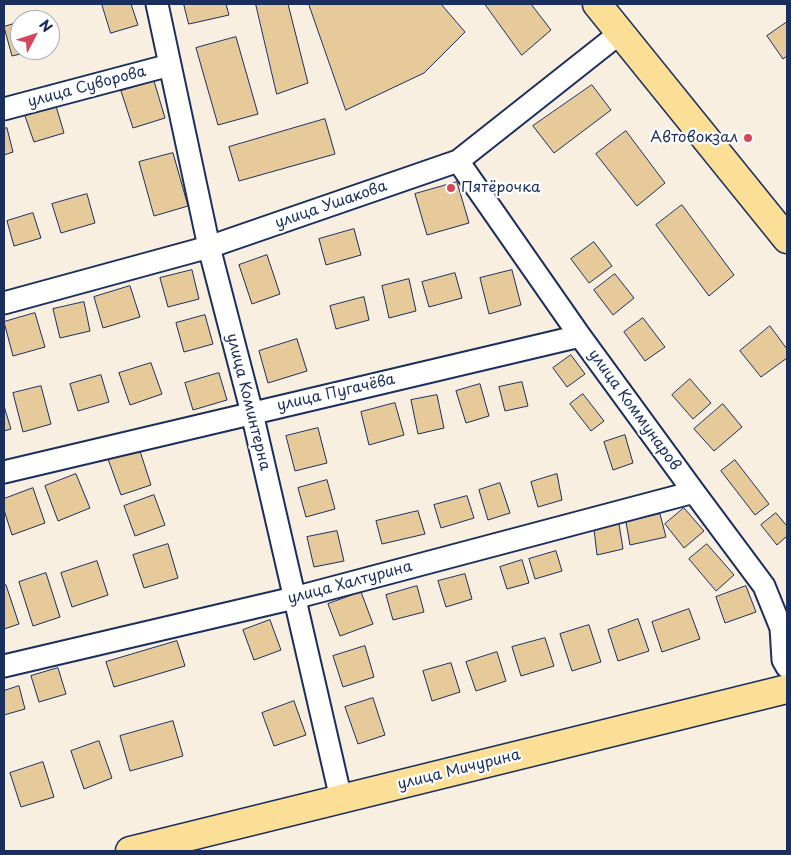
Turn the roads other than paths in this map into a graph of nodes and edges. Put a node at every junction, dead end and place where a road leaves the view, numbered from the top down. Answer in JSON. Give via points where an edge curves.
{"nodes":[{"id":1,"x":157,"y":4,"type":"edge"},
{"id":2,"x":597,"y":4,"type":"edge"},
{"id":3,"x":620,"y":32,"type":"junction"},
{"id":4,"x":170,"y":65,"type":"junction"},
{"id":5,"x":4,"y":109,"type":"edge"},
{"id":6,"x":458,"y":161,"type":"junction"},
{"id":7,"x":787,"y":239,"type":"edge"},
{"id":8,"x":209,"y":247,"type":"junction"},
{"id":9,"x":4,"y":303,"type":"edge"},
{"id":10,"x":580,"y":336,"type":"junction"},
{"id":11,"x":252,"y":413,"type":"junction"},
{"id":12,"x":4,"y":472,"type":"edge"},
{"id":13,"x":694,"y":492,"type":"junction"},
{"id":14,"x":294,"y":598,"type":"junction"},
{"id":15,"x":4,"y":666,"type":"edge"},
{"id":16,"x":787,"y":667,"type":"edge"},
{"id":17,"x":787,"y":689,"type":"edge"},
{"id":18,"x":341,"y":799,"type":"junction"},
{"id":19,"x":130,"y":851,"type":"edge"}],
"edges":[{"from":1,"to":4,"type":"street","name":"улица Коминтерна"},
{"from":2,"to":3,"type":"main road"},
{"from":3,"to":6,"type":"street","name":"улица Ушакова"},
{"from":3,"to":7,"type":"main road"},
{"from":4,"to":5,"type":"street","name":"улица Суворова"},
{"from":4,"to":8,"type":"street","name":"улица Коминтерна"},
{"from":6,"to":8,"type":"street","name":"улица Ушакова"},
{"from":6,"to":10,"type":"street","name":"улица Коммунаров"},
{"from":8,"to":9,"type":"street","name":"улица Ушакова"},
{"from":8,"to":11,"type":"street","name":"улица Коминтерна"},
{"from":10,"to":11,"type":"street","name":"улица Пугачёва"},
{"from":10,"to":13,"type":"street","name":"улица Коммунаров"},
{"from":11,"to":12,"type":"street","name":"улица Пугачёва"},
{"from":11,"to":14,"type":"street","name":"улица Коминтерна"},
{"from":13,"to":14,"type":"street","name":"улица Халтурина"},
{"from":13,"to":16,"type":"street","name":"улица Коммунаров","via":[[764,586],[781,628],[783,660]]},
{"from":14,"to":15,"type":"street","name":"улица Халтурина"},
{"from":14,"to":18,"type":"street","name":"улица Коминтерна"},
{"from":17,"to":18,"type":"main road","name":"улица Мичурина"},
{"from":18,"to":19,"type":"main road","name":"улица Мичурина"}]}
